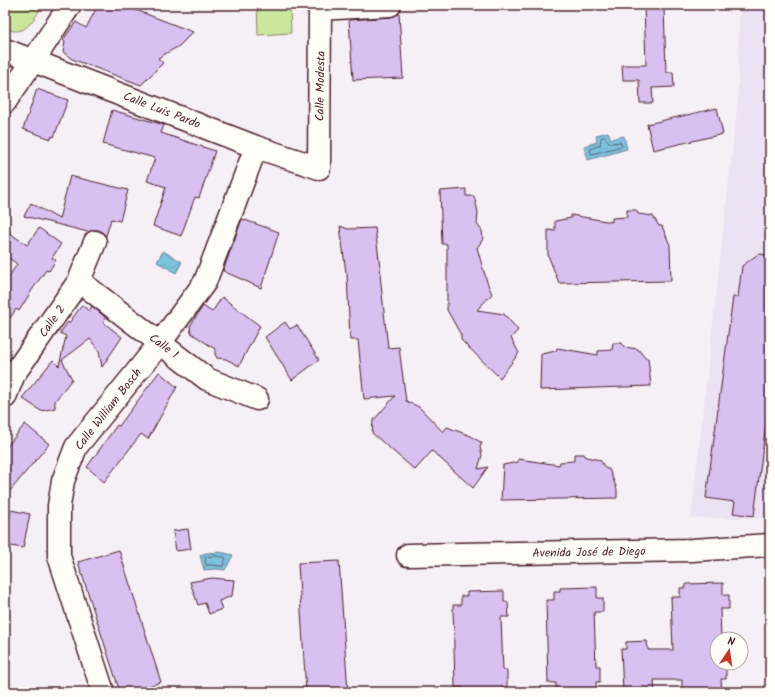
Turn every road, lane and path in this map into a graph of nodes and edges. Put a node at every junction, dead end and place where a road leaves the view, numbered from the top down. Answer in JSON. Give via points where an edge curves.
{"nodes":[{"id":1,"x":70,"y":5,"type":"edge"},
{"id":2,"x":390,"y":5,"type":"edge"},
{"id":3,"x":320,"y":7,"type":"edge"},
{"id":4,"x":5,"y":50,"type":"edge"},
{"id":5,"x":34,"y":61,"type":"junction"},
{"id":6,"x":5,"y":102,"type":"edge"},
{"id":7,"x":256,"y":147,"type":"junction"},
{"id":8,"x":319,"y":168,"type":"joint"},
{"id":9,"x":95,"y":242,"type":"dead end"},
{"id":10,"x":79,"y":281,"type":"junction"},
{"id":11,"x":160,"y":343,"type":"junction"},
{"id":12,"x":5,"y":398,"type":"edge"},
{"id":13,"x":257,"y":399,"type":"dead end"},
{"id":14,"x":770,"y":545,"type":"edge"},
{"id":15,"x":408,"y":555,"type":"dead end"},
{"id":16,"x":103,"y":692,"type":"edge"}],
"edges":[{"from":1,"to":5,"type":"street"},
{"from":2,"to":3,"type":"street"},
{"from":3,"to":8,"type":"street","name":"Calle Modesta"},
{"from":4,"to":5,"type":"street","name":"Calle Luis Pardo"},
{"from":5,"to":6,"type":"street"},
{"from":5,"to":7,"type":"street","name":"Calle Luis Pardo"},
{"from":7,"to":8,"type":"street","name":"Calle Luis Pardo"},
{"from":7,"to":11,"type":"street","name":"Calle William Bosch","via":[[205,282]]},
{"from":9,"to":10,"type":"street","name":"Calle 2"},
{"from":10,"to":11,"type":"street","name":"Calle 1"},
{"from":10,"to":12,"type":"street","name":"Calle 2","via":[[14,374]]},
{"from":11,"to":13,"type":"street","name":"Calle 1","via":[[207,378]]},
{"from":11,"to":16,"type":"street","name":"Calle William Bosch","via":[[76,447],[63,481],[58,531],[59,556]]},
{"from":14,"to":15,"type":"street","name":"Avenida José de Diego","via":[[692,550]]}]}
